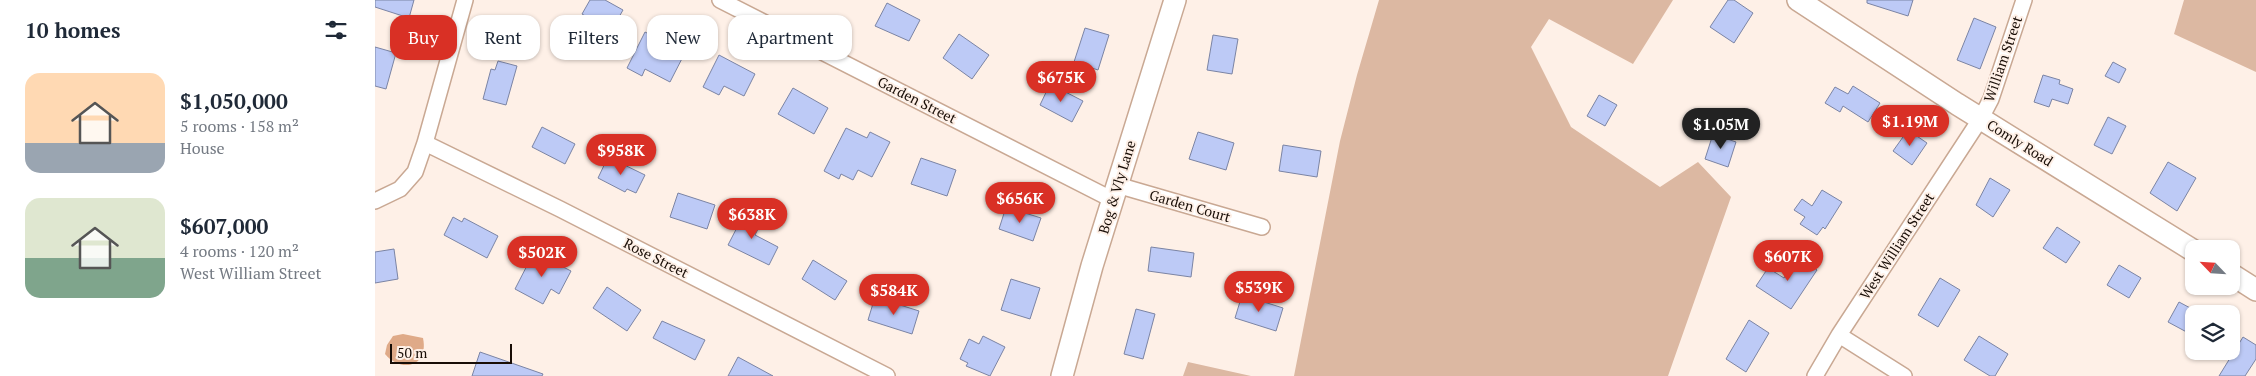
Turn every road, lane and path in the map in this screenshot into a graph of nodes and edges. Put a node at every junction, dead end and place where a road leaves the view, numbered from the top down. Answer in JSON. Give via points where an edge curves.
{"nodes":[{"id":1,"x":465,"y":0,"type":"edge"},
{"id":2,"x":720,"y":0,"type":"edge"},
{"id":3,"x":1175,"y":0,"type":"edge"},
{"id":4,"x":1797,"y":0,"type":"edge"},
{"id":5,"x":2024,"y":0,"type":"edge"},
{"id":6,"x":1981,"y":118,"type":"junction"},
{"id":7,"x":425,"y":143,"type":"junction"},
{"id":8,"x":1115,"y":192,"type":"junction"},
{"id":9,"x":375,"y":201,"type":"edge"},
{"id":10,"x":1262,"y":227,"type":"dead end"},
{"id":11,"x":2185,"y":245,"type":"edge"},
{"id":12,"x":2240,"y":280,"type":"edge"},
{"id":13,"x":2256,"y":290,"type":"edge"},
{"id":14,"x":1839,"y":335,"type":"junction"},
{"id":15,"x":887,"y":376,"type":"edge"},
{"id":16,"x":1062,"y":376,"type":"edge"},
{"id":17,"x":1815,"y":376,"type":"edge"},
{"id":18,"x":1904,"y":376,"type":"edge"}],
"edges":[{"from":1,"to":7,"type":"street"},
{"from":2,"to":8,"type":"street","name":"Garden Street"},
{"from":3,"to":8,"type":"main road","name":"Bog & Vly Lane"},
{"from":4,"to":6,"type":"main road","name":"Comly Road"},
{"from":5,"to":6,"type":"street","name":"William Street","via":[[1991,99]]},
{"from":6,"to":11,"type":"main road","name":"Comly Road"},
{"from":6,"to":14,"type":"street","name":"West William Street"},
{"from":7,"to":9,"type":"street","via":[[408,181],[391,195]]},
{"from":7,"to":15,"type":"street","name":"Rose Street"},
{"from":8,"to":10,"type":"street","name":"Garden Court"},
{"from":8,"to":16,"type":"main road","name":"Bog & Vly Lane"},
{"from":12,"to":13,"type":"main road"},
{"from":14,"to":17,"type":"street","name":"West William Street"},
{"from":14,"to":18,"type":"street"}]}
